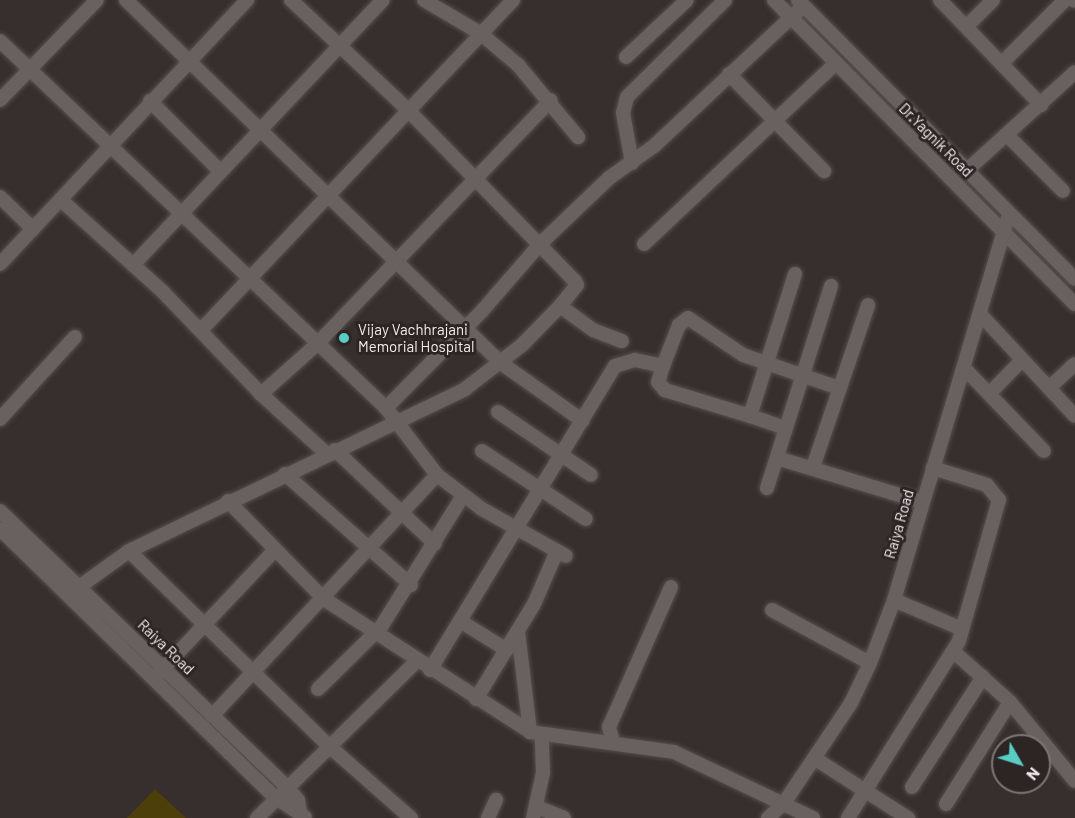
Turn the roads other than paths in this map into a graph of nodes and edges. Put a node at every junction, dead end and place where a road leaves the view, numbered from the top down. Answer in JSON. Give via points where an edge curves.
{"nodes":[{"id":1,"x":97,"y":0,"type":"edge"},
{"id":2,"x":126,"y":0,"type":"edge"},
{"id":3,"x":247,"y":0,"type":"edge"},
{"id":4,"x":291,"y":0,"type":"edge"},
{"id":5,"x":383,"y":0,"type":"edge"},
{"id":6,"x":424,"y":0,"type":"edge"},
{"id":7,"x":513,"y":0,"type":"edge"},
{"id":8,"x":687,"y":0,"type":"edge"},
{"id":9,"x":724,"y":0,"type":"edge"},
{"id":10,"x":774,"y":0,"type":"edge"},
{"id":11,"x":940,"y":0,"type":"edge"},
{"id":12,"x":993,"y":0,"type":"edge"},
{"id":13,"x":1065,"y":0,"type":"edge"},
{"id":14,"x":800,"y":3,"type":"edge"},
{"id":15,"x":792,"y":17,"type":"junction"},
{"id":16,"x":967,"y":26,"type":"junction"},
{"id":17,"x":480,"y":33,"type":"junction"},
{"id":18,"x":0,"y":41,"type":"edge"},
{"id":19,"x":338,"y":47,"type":"junction"},
{"id":20,"x":626,"y":57,"type":"dead end"},
{"id":21,"x":188,"y":61,"type":"junction"},
{"id":22,"x":836,"y":63,"type":"junction"},
{"id":23,"x":1002,"y":63,"type":"junction"},
{"id":24,"x":29,"y":69,"type":"junction"},
{"id":25,"x":1075,"y":72,"type":"edge"},
{"id":26,"x":729,"y":74,"type":"junction"},
{"id":27,"x":0,"y":100,"type":"edge"},
{"id":28,"x":551,"y":100,"type":"junction"},
{"id":29,"x":150,"y":101,"type":"junction"},
{"id":30,"x":1041,"y":105,"type":"junction"},
{"id":31,"x":407,"y":109,"type":"junction"},
{"id":32,"x":776,"y":122,"type":"junction"},
{"id":33,"x":260,"y":129,"type":"junction"},
{"id":34,"x":1007,"y":135,"type":"junction"},
{"id":35,"x":578,"y":137,"type":"dead end"},
{"id":36,"x":109,"y":148,"type":"junction"},
{"id":37,"x":632,"y":164,"type":"junction"},
{"id":38,"x":824,"y":171,"type":"dead end"},
{"id":39,"x":966,"y":171,"type":"junction"},
{"id":40,"x":221,"y":172,"type":"junction"},
{"id":41,"x":474,"y":179,"type":"junction"},
{"id":42,"x":1063,"y":191,"type":"dead end"},
{"id":43,"x":326,"y":194,"type":"junction"},
{"id":44,"x":0,"y":197,"type":"edge"},
{"id":45,"x":61,"y":200,"type":"junction"},
{"id":46,"x":1009,"y":214,"type":"junction"},
{"id":47,"x":179,"y":215,"type":"junction"},
{"id":48,"x":33,"y":229,"type":"junction"},
{"id":49,"x":1004,"y":232,"type":"junction"},
{"id":50,"x":540,"y":244,"type":"junction"},
{"id":51,"x":644,"y":244,"type":"dead end"},
{"id":52,"x":1075,"y":258,"type":"edge"},
{"id":53,"x":398,"y":260,"type":"junction"},
{"id":54,"x":0,"y":264,"type":"edge"},
{"id":55,"x":133,"y":266,"type":"junction"},
{"id":56,"x":1065,"y":268,"type":"junction"},
{"id":57,"x":795,"y":274,"type":"dead end"},
{"id":58,"x":1075,"y":279,"type":"edge"},
{"id":59,"x":249,"y":280,"type":"junction"},
{"id":60,"x":831,"y":286,"type":"dead end"},
{"id":61,"x":868,"y":304,"type":"dead end"},
{"id":62,"x":1075,"y":304,"type":"edge"},
{"id":63,"x":560,"y":306,"type":"junction"},
{"id":64,"x":980,"y":314,"type":"junction"},
{"id":65,"x":466,"y":326,"type":"junction"},
{"id":66,"x":202,"y":329,"type":"junction"},
{"id":67,"x":75,"y":337,"type":"dead end"},
{"id":68,"x":622,"y":340,"type":"dead end"},
{"id":69,"x":316,"y":345,"type":"junction"},
{"id":70,"x":1022,"y":360,"type":"junction"},
{"id":71,"x":501,"y":363,"type":"junction"},
{"id":72,"x":765,"y":364,"type":"junction"},
{"id":73,"x":1075,"y":364,"type":"edge"},
{"id":74,"x":663,"y":366,"type":"junction"},
{"id":75,"x":964,"y":368,"type":"junction"},
{"id":76,"x":801,"y":376,"type":"junction"},
{"id":77,"x":839,"y":388,"type":"junction"},
{"id":78,"x":1049,"y":388,"type":"junction"},
{"id":79,"x":261,"y":394,"type":"junction"},
{"id":80,"x":989,"y":394,"type":"junction"},
{"id":81,"x":386,"y":408,"type":"junction"},
{"id":82,"x":498,"y":412,"type":"dead end"},
{"id":83,"x":750,"y":416,"type":"junction"},
{"id":84,"x":1075,"y":416,"type":"edge"},
{"id":85,"x":0,"y":419,"type":"edge"},
{"id":86,"x":583,"y":421,"type":"junction"},
{"id":87,"x":396,"y":423,"type":"junction"},
{"id":88,"x":785,"y":428,"type":"junction"},
{"id":89,"x":482,"y":451,"type":"dead end"},
{"id":90,"x":1044,"y":451,"type":"dead end"},
{"id":91,"x":331,"y":452,"type":"junction"},
{"id":92,"x":562,"y":455,"type":"junction"},
{"id":93,"x":777,"y":458,"type":"junction"},
{"id":94,"x":813,"y":467,"type":"junction"},
{"id":95,"x":933,"y":468,"type":"junction"},
{"id":96,"x":285,"y":474,"type":"junction"},
{"id":97,"x":437,"y":475,"type":"junction"},
{"id":98,"x":591,"y":475,"type":"dead end"},
{"id":99,"x":767,"y":488,"type":"dead end"},
{"id":100,"x":542,"y":490,"type":"junction"},
{"id":101,"x":463,"y":496,"type":"junction"},
{"id":102,"x":228,"y":501,"type":"junction"},
{"id":103,"x":923,"y":502,"type":"junction"},
{"id":104,"x":0,"y":511,"type":"edge"},
{"id":105,"x":402,"y":516,"type":"junction"},
{"id":106,"x":586,"y":519,"type":"dead end"},
{"id":107,"x":517,"y":528,"type":"junction"},
{"id":108,"x":0,"y":529,"type":"edge"},
{"id":109,"x":435,"y":544,"type":"junction"},
{"id":110,"x":129,"y":551,"type":"junction"},
{"id":111,"x":274,"y":551,"type":"junction"},
{"id":112,"x":370,"y":552,"type":"junction"},
{"id":113,"x":78,"y":584,"type":"junction"},
{"id":114,"x":411,"y":585,"type":"junction"},
{"id":115,"x":671,"y":587,"type":"dead end"},
{"id":116,"x":68,"y":595,"type":"junction"},
{"id":117,"x":324,"y":599,"type":"junction"},
{"id":118,"x":894,"y":600,"type":"junction"},
{"id":119,"x":772,"y":610,"type":"dead end"},
{"id":120,"x":460,"y":621,"type":"junction"},
{"id":121,"x":205,"y":622,"type":"junction"},
{"id":122,"x":962,"y":629,"type":"junction"},
{"id":123,"x":518,"y":631,"type":"junction"},
{"id":124,"x":374,"y":634,"type":"junction"},
{"id":125,"x":507,"y":650,"type":"junction"},
{"id":126,"x":953,"y":651,"type":"junction"},
{"id":127,"x":416,"y":662,"type":"junction"},
{"id":128,"x":870,"y":663,"type":"junction"},
{"id":129,"x":163,"y":668,"type":"junction"},
{"id":130,"x":255,"y":670,"type":"junction"},
{"id":131,"x":430,"y":670,"type":"junction"},
{"id":132,"x":983,"y":677,"type":"junction"},
{"id":133,"x":154,"y":679,"type":"junction"},
{"id":134,"x":318,"y":689,"type":"dead end"},
{"id":135,"x":476,"y":699,"type":"junction"},
{"id":136,"x":1010,"y":702,"type":"junction"},
{"id":137,"x":212,"y":716,"type":"junction"},
{"id":138,"x":536,"y":734,"type":"junction"},
{"id":139,"x":613,"y":741,"type":"junction"},
{"id":140,"x":328,"y":746,"type":"junction"},
{"id":141,"x":814,"y":758,"type":"junction"},
{"id":142,"x":1075,"y":781,"type":"edge"},
{"id":143,"x":285,"y":785,"type":"junction"},
{"id":144,"x":912,"y":787,"type":"dead end"},
{"id":145,"x":866,"y":790,"type":"junction"},
{"id":146,"x":275,"y":797,"type":"junction"},
{"id":147,"x":496,"y":800,"type":"dead end"},
{"id":148,"x":784,"y":803,"type":"junction"},
{"id":149,"x":946,"y":804,"type":"dead end"},
{"id":150,"x":535,"y":813,"type":"edge"},
{"id":151,"x":303,"y":815,"type":"edge"},
{"id":152,"x":257,"y":818,"type":"edge"},
{"id":153,"x":411,"y":818,"type":"edge"},
{"id":154,"x":488,"y":818,"type":"edge"},
{"id":155,"x":564,"y":818,"type":"edge"},
{"id":156,"x":768,"y":818,"type":"edge"},
{"id":157,"x":813,"y":818,"type":"edge"},
{"id":158,"x":848,"y":818,"type":"edge"},
{"id":159,"x":908,"y":818,"type":"edge"}],
"edges":[{"from":1,"to":24,"type":"street"},
{"from":2,"to":21,"type":"street"},
{"from":3,"to":21,"type":"street"},
{"from":4,"to":19,"type":"street"},
{"from":5,"to":19,"type":"street"},
{"from":6,"to":17,"type":"street"},
{"from":7,"to":17,"type":"street"},
{"from":8,"to":20,"type":"street"},
{"from":9,"to":37,"type":"street","via":[[627,97],[623,113]]},
{"from":10,"to":15,"type":"street","name":"Dr.Yagnik Road"},
{"from":11,"to":16,"type":"street"},
{"from":12,"to":16,"type":"street"},
{"from":13,"to":23,"type":"street"},
{"from":14,"to":15,"type":"street"},
{"from":14,"to":39,"type":"street"},
{"from":15,"to":22,"type":"street","name":"Dr.Yagnik Road"},
{"from":15,"to":26,"type":"street"},
{"from":16,"to":23,"type":"street"},
{"from":17,"to":28,"type":"street"},
{"from":17,"to":31,"type":"street"},
{"from":18,"to":24,"type":"street"},
{"from":19,"to":31,"type":"street"},
{"from":19,"to":33,"type":"street"},
{"from":21,"to":29,"type":"street"},
{"from":21,"to":33,"type":"street"},
{"from":22,"to":32,"type":"street"},
{"from":22,"to":49,"type":"street","name":"Dr.Yagnik Road"},
{"from":23,"to":30,"type":"street"},
{"from":24,"to":27,"type":"street"},
{"from":24,"to":36,"type":"street"},
{"from":25,"to":30,"type":"street"},
{"from":26,"to":32,"type":"street"},
{"from":26,"to":37,"type":"street"},
{"from":28,"to":35,"type":"street"},
{"from":28,"to":41,"type":"street"},
{"from":29,"to":36,"type":"street"},
{"from":29,"to":40,"type":"street"},
{"from":30,"to":34,"type":"street"},
{"from":31,"to":41,"type":"street"},
{"from":31,"to":43,"type":"street"},
{"from":32,"to":38,"type":"street"},
{"from":32,"to":51,"type":"street"},
{"from":33,"to":40,"type":"street"},
{"from":33,"to":43,"type":"street"},
{"from":34,"to":39,"type":"street"},
{"from":34,"to":42,"type":"street"},
{"from":36,"to":45,"type":"street"},
{"from":36,"to":47,"type":"street"},
{"from":37,"to":50,"type":"street","via":[[609,178]]},
{"from":39,"to":46,"type":"street"},
{"from":40,"to":47,"type":"street"},
{"from":41,"to":50,"type":"street"},
{"from":41,"to":53,"type":"street"},
{"from":43,"to":53,"type":"street"},
{"from":43,"to":59,"type":"street"},
{"from":44,"to":48,"type":"street"},
{"from":45,"to":48,"type":"street"},
{"from":45,"to":55,"type":"street"},
{"from":46,"to":49,"type":"street","name":"Raiya Road"},
{"from":46,"to":56,"type":"street"},
{"from":47,"to":55,"type":"street"},
{"from":47,"to":59,"type":"street"},
{"from":48,"to":54,"type":"street"},
{"from":49,"to":62,"type":"street","name":"Dr.Yagnik Road"},
{"from":49,"to":64,"type":"street","name":"Raiya Road"},
{"from":50,"to":63,"type":"street","via":[[577,285]]},
{"from":50,"to":65,"type":"street"},
{"from":52,"to":56,"type":"street"},
{"from":53,"to":65,"type":"street"},
{"from":53,"to":69,"type":"street"},
{"from":55,"to":66,"type":"street"},
{"from":56,"to":58,"type":"street"},
{"from":57,"to":72,"type":"street"},
{"from":59,"to":66,"type":"street"},
{"from":59,"to":69,"type":"street"},
{"from":60,"to":76,"type":"street"},
{"from":61,"to":77,"type":"street"},
{"from":63,"to":68,"type":"street","via":[[593,330]]},
{"from":63,"to":71,"type":"street"},
{"from":64,"to":70,"type":"street"},
{"from":64,"to":75,"type":"street","name":"Raiya Road"},
{"from":65,"to":71,"type":"street"},
{"from":65,"to":81,"type":"street"},
{"from":66,"to":79,"type":"street"},
{"from":67,"to":85,"type":"street"},
{"from":69,"to":79,"type":"street"},
{"from":69,"to":81,"type":"street"},
{"from":70,"to":78,"type":"street"},
{"from":70,"to":80,"type":"street"},
{"from":71,"to":86,"type":"street"},
{"from":71,"to":87,"type":"street","via":[[465,389]]},
{"from":72,"to":74,"type":"street","via":[[688,318],[679,325]]},
{"from":72,"to":76,"type":"street"},
{"from":72,"to":83,"type":"street"},
{"from":73,"to":78,"type":"street"},
{"from":74,"to":83,"type":"street","via":[[658,381],[665,390]]},
{"from":74,"to":86,"type":"street","via":[[634,360],[615,366]]},
{"from":75,"to":80,"type":"street"},
{"from":75,"to":95,"type":"street","name":"Raiya Road"},
{"from":76,"to":77,"type":"street"},
{"from":76,"to":88,"type":"street"},
{"from":77,"to":94,"type":"street"},
{"from":78,"to":84,"type":"street"},
{"from":79,"to":91,"type":"street"},
{"from":80,"to":90,"type":"street"},
{"from":81,"to":87,"type":"street"},
{"from":82,"to":92,"type":"street"},
{"from":83,"to":88,"type":"street"},
{"from":86,"to":92,"type":"street"},
{"from":87,"to":91,"type":"street"},
{"from":87,"to":97,"type":"street"},
{"from":88,"to":93,"type":"street"},
{"from":89,"to":100,"type":"street"},
{"from":91,"to":96,"type":"street"},
{"from":91,"to":105,"type":"street"},
{"from":92,"to":98,"type":"street"},
{"from":92,"to":100,"type":"street"},
{"from":93,"to":94,"type":"street"},
{"from":93,"to":99,"type":"street"},
{"from":94,"to":103,"type":"street"},
{"from":95,"to":103,"type":"street","name":"Raiya Road"},
{"from":95,"to":122,"type":"street","via":[[987,485],[998,494]]},
{"from":96,"to":102,"type":"street"},
{"from":96,"to":112,"type":"street"},
{"from":97,"to":101,"type":"street"},
{"from":97,"to":105,"type":"street"},
{"from":100,"to":106,"type":"street"},
{"from":100,"to":107,"type":"street"},
{"from":101,"to":107,"type":"street"},
{"from":101,"to":109,"type":"street"},
{"from":102,"to":110,"type":"street"},
{"from":102,"to":111,"type":"street"},
{"from":103,"to":118,"type":"street","name":"Raiya Road"},
{"from":104,"to":113,"type":"street","name":"Raiya Road"},
{"from":105,"to":109,"type":"street"},
{"from":105,"to":112,"type":"street"},
{"from":107,"to":120,"type":"street"},
{"from":107,"to":123,"type":"street","via":[[562,554]]},
{"from":108,"to":116,"type":"street","name":"Raiya Road"},
{"from":109,"to":114,"type":"street"},
{"from":110,"to":113,"type":"street"},
{"from":110,"to":121,"type":"street"},
{"from":111,"to":117,"type":"street"},
{"from":111,"to":121,"type":"street"},
{"from":112,"to":114,"type":"street"},
{"from":112,"to":117,"type":"street"},
{"from":113,"to":116,"type":"street"},
{"from":113,"to":129,"type":"street","name":"Raiya Road"},
{"from":114,"to":124,"type":"street"},
{"from":115,"to":139,"type":"street","via":[[609,727]]},
{"from":116,"to":133,"type":"street","name":"Raiya Road"},
{"from":117,"to":124,"type":"street"},
{"from":117,"to":130,"type":"street"},
{"from":118,"to":122,"type":"street"},
{"from":118,"to":128,"type":"street","name":"Raiya Road"},
{"from":119,"to":128,"type":"street"},
{"from":120,"to":125,"type":"street"},
{"from":120,"to":131,"type":"street"},
{"from":121,"to":129,"type":"street"},
{"from":121,"to":130,"type":"street"},
{"from":122,"to":126,"type":"street"},
{"from":123,"to":125,"type":"street"},
{"from":123,"to":138,"type":"street"},
{"from":124,"to":127,"type":"street"},
{"from":124,"to":134,"type":"street"},
{"from":125,"to":135,"type":"street"},
{"from":126,"to":132,"type":"street"},
{"from":126,"to":145,"type":"street"},
{"from":127,"to":131,"type":"street"},
{"from":127,"to":140,"type":"street"},
{"from":128,"to":141,"type":"street","name":"Raiya Road","via":[[851,703]]},
{"from":129,"to":133,"type":"street"},
{"from":129,"to":137,"type":"street","name":"Raiya Road"},
{"from":130,"to":137,"type":"street"},
{"from":130,"to":140,"type":"street"},
{"from":131,"to":135,"type":"street"},
{"from":132,"to":136,"type":"street"},
{"from":132,"to":144,"type":"street"},
{"from":133,"to":146,"type":"street","name":"Raiya Road"},
{"from":135,"to":138,"type":"street"},
{"from":136,"to":142,"type":"street"},
{"from":136,"to":149,"type":"street"},
{"from":137,"to":143,"type":"street","name":"Raiya Road"},
{"from":138,"to":139,"type":"street"},
{"from":138,"to":150,"type":"street"},
{"from":139,"to":148,"type":"street","via":[[674,752]]},
{"from":140,"to":143,"type":"street"},
{"from":140,"to":153,"type":"street"},
{"from":141,"to":145,"type":"street"},
{"from":141,"to":148,"type":"street","name":"Raiya Road"},
{"from":143,"to":146,"type":"street"},
{"from":143,"to":151,"type":"street","name":"Raiya Road","via":[[298,800]]},
{"from":145,"to":158,"type":"street"},
{"from":145,"to":159,"type":"street"},
{"from":146,"to":151,"type":"street","name":"Raiya Road","via":[[288,809]]},
{"from":146,"to":152,"type":"street"},
{"from":147,"to":154,"type":"street"},
{"from":148,"to":156,"type":"street","name":"Raiya Road"},
{"from":148,"to":157,"type":"street"},
{"from":150,"to":155,"type":"street"}]}
